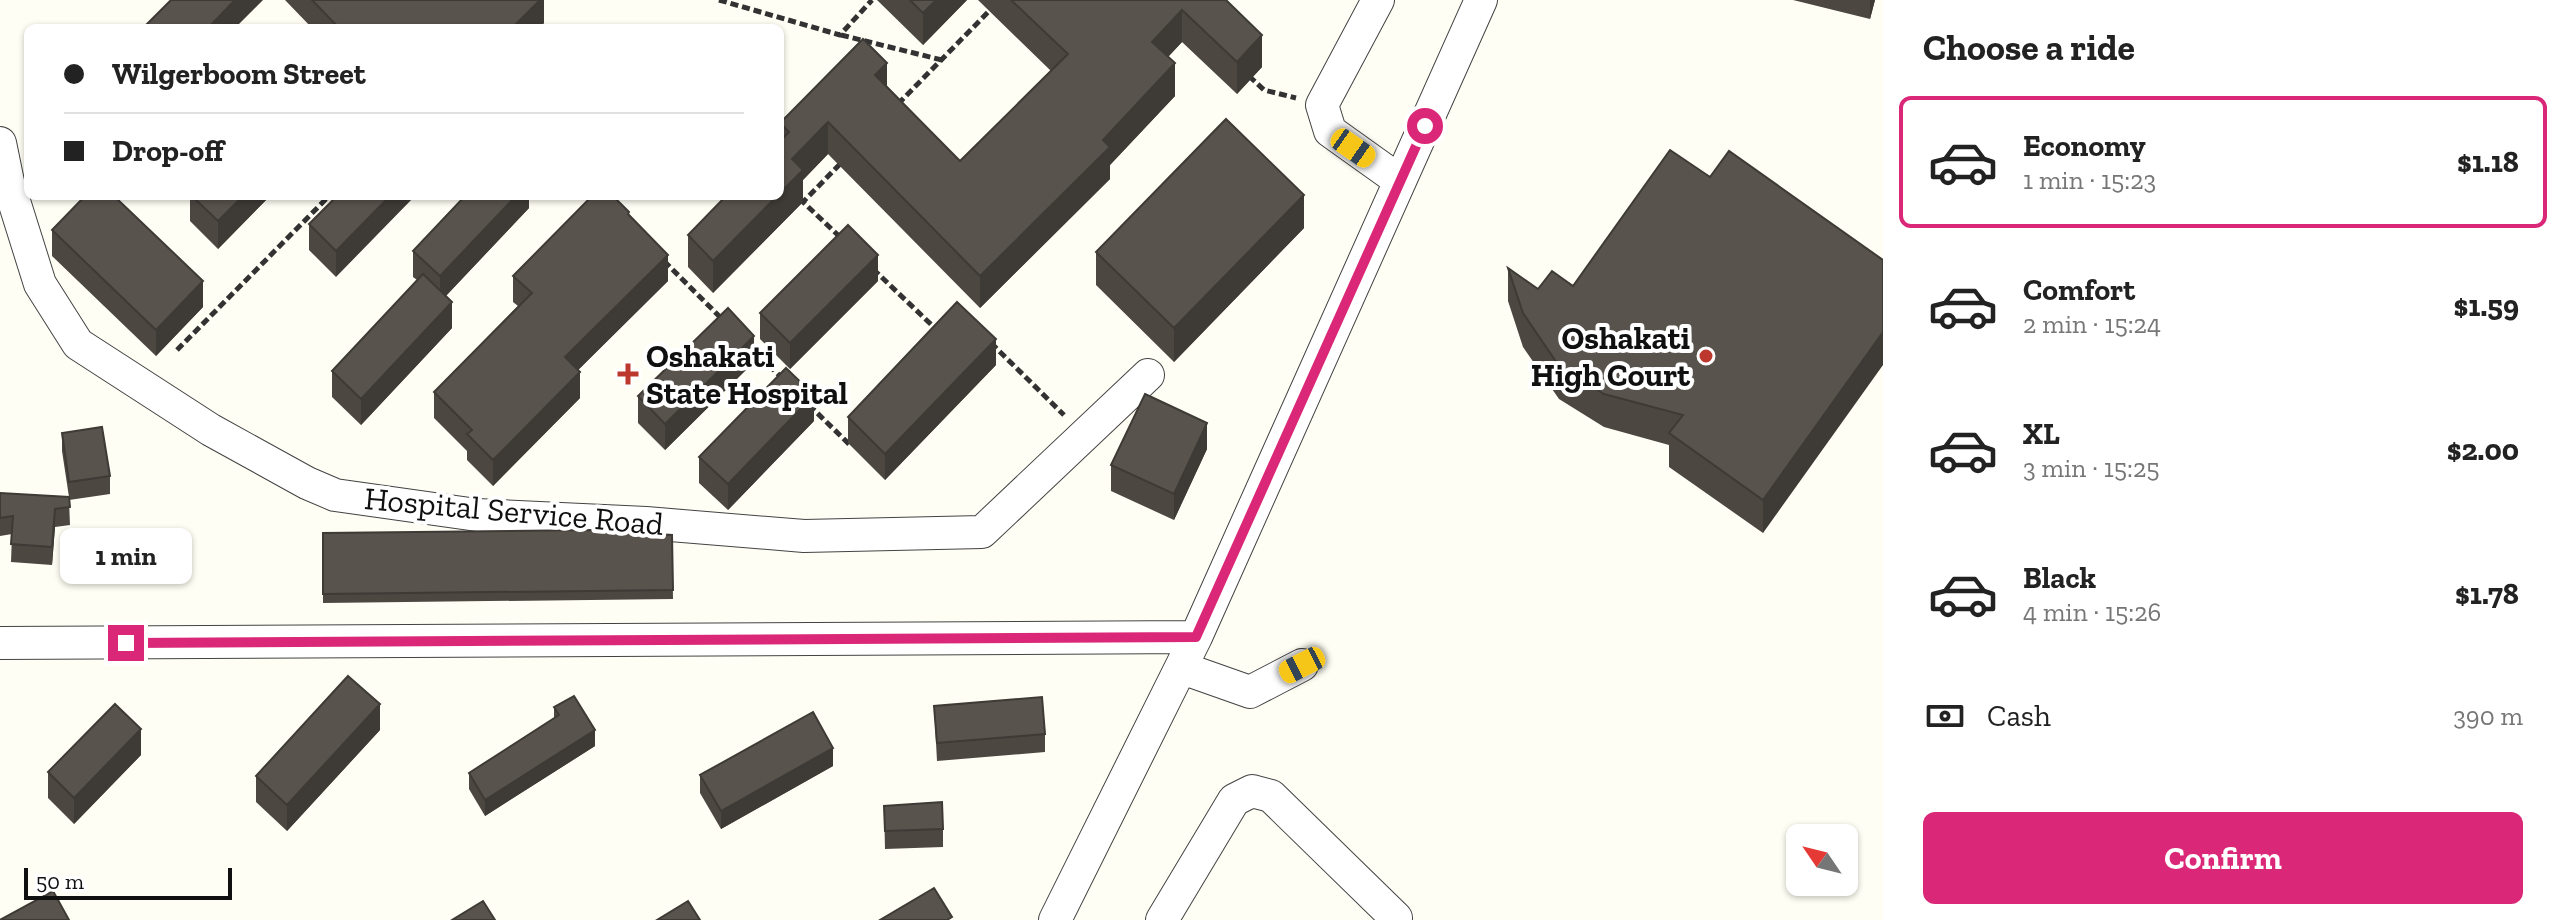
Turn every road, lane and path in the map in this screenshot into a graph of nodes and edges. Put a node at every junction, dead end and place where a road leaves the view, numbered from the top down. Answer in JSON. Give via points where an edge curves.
{"nodes":[{"id":1,"x":719,"y":0,"type":"edge"},
{"id":2,"x":872,"y":0,"type":"edge"},
{"id":3,"x":1000,"y":0,"type":"edge"},
{"id":4,"x":1378,"y":0,"type":"edge"},
{"id":5,"x":1481,"y":0,"type":"edge"},
{"id":6,"x":840,"y":35,"type":"junction"},
{"id":7,"x":942,"y":60,"type":"junction"},
{"id":8,"x":1243,"y":70,"type":"edge"},
{"id":9,"x":1322,"y":105,"type":"junction"},
{"id":10,"x":888,"y":115,"type":"edge"},
{"id":11,"x":0,"y":143,"type":"edge"},
{"id":12,"x":846,"y":158,"type":"edge"},
{"id":13,"x":1400,"y":181,"type":"junction"},
{"id":14,"x":325,"y":200,"type":"edge"},
{"id":15,"x":846,"y":243,"type":"edge"},
{"id":16,"x":658,"y":255,"type":"edge"},
{"id":17,"x":867,"y":263,"type":"edge"},
{"id":18,"x":723,"y":319,"type":"edge"},
{"id":19,"x":943,"y":335,"type":"edge"},
{"id":20,"x":984,"y":336,"type":"edge"},
{"id":21,"x":745,"y":341,"type":"edge"},
{"id":22,"x":177,"y":350,"type":"dead end"},
{"id":23,"x":1148,"y":375,"type":"dead end"},
{"id":24,"x":788,"y":384,"type":"edge"},
{"id":25,"x":799,"y":395,"type":"edge"},
{"id":26,"x":1068,"y":419,"type":"dead end"},
{"id":27,"x":853,"y":449,"type":"dead end"},
{"id":28,"x":1196,"y":637,"type":"junction"},
{"id":29,"x":0,"y":643,"type":"edge"},
{"id":30,"x":1302,"y":665,"type":"dead end"},
{"id":31,"x":1182,"y":668,"type":"junction"},
{"id":32,"x":1396,"y":918,"type":"edge"},
{"id":33,"x":1055,"y":920,"type":"edge"},
{"id":34,"x":1162,"y":920,"type":"edge"}],
"edges":[{"from":1,"to":6,"type":"path"},
{"from":2,"to":6,"type":"path"},
{"from":3,"to":7,"type":"path"},
{"from":4,"to":9,"type":"street"},
{"from":5,"to":13,"type":"street"},
{"from":6,"to":7,"type":"path"},
{"from":7,"to":10,"type":"path"},
{"from":8,"to":9,"type":"path","via":[[1264,90]]},
{"from":9,"to":13,"type":"street","via":[[1330,131]]},
{"from":11,"to":23,"type":"street","name":"Hospital Service Road","via":[[40,284],[78,344],[211,430],[335,495],[477,515],[804,536],[982,532]]},
{"from":12,"to":15,"type":"path","via":[[803,202]]},
{"from":13,"to":28,"type":"street"},
{"from":14,"to":22,"type":"path"},
{"from":16,"to":18,"type":"path"},
{"from":17,"to":19,"type":"path"},
{"from":20,"to":26,"type":"path"},
{"from":21,"to":24,"type":"path"},
{"from":25,"to":27,"type":"path"},
{"from":28,"to":29,"type":"street"},
{"from":28,"to":31,"type":"street"},
{"from":30,"to":31,"type":"street","via":[[1250,692]]},
{"from":31,"to":33,"type":"street"},
{"from":32,"to":34,"type":"street","via":[[1271,796],[1252,791],[1234,800]]}]}
